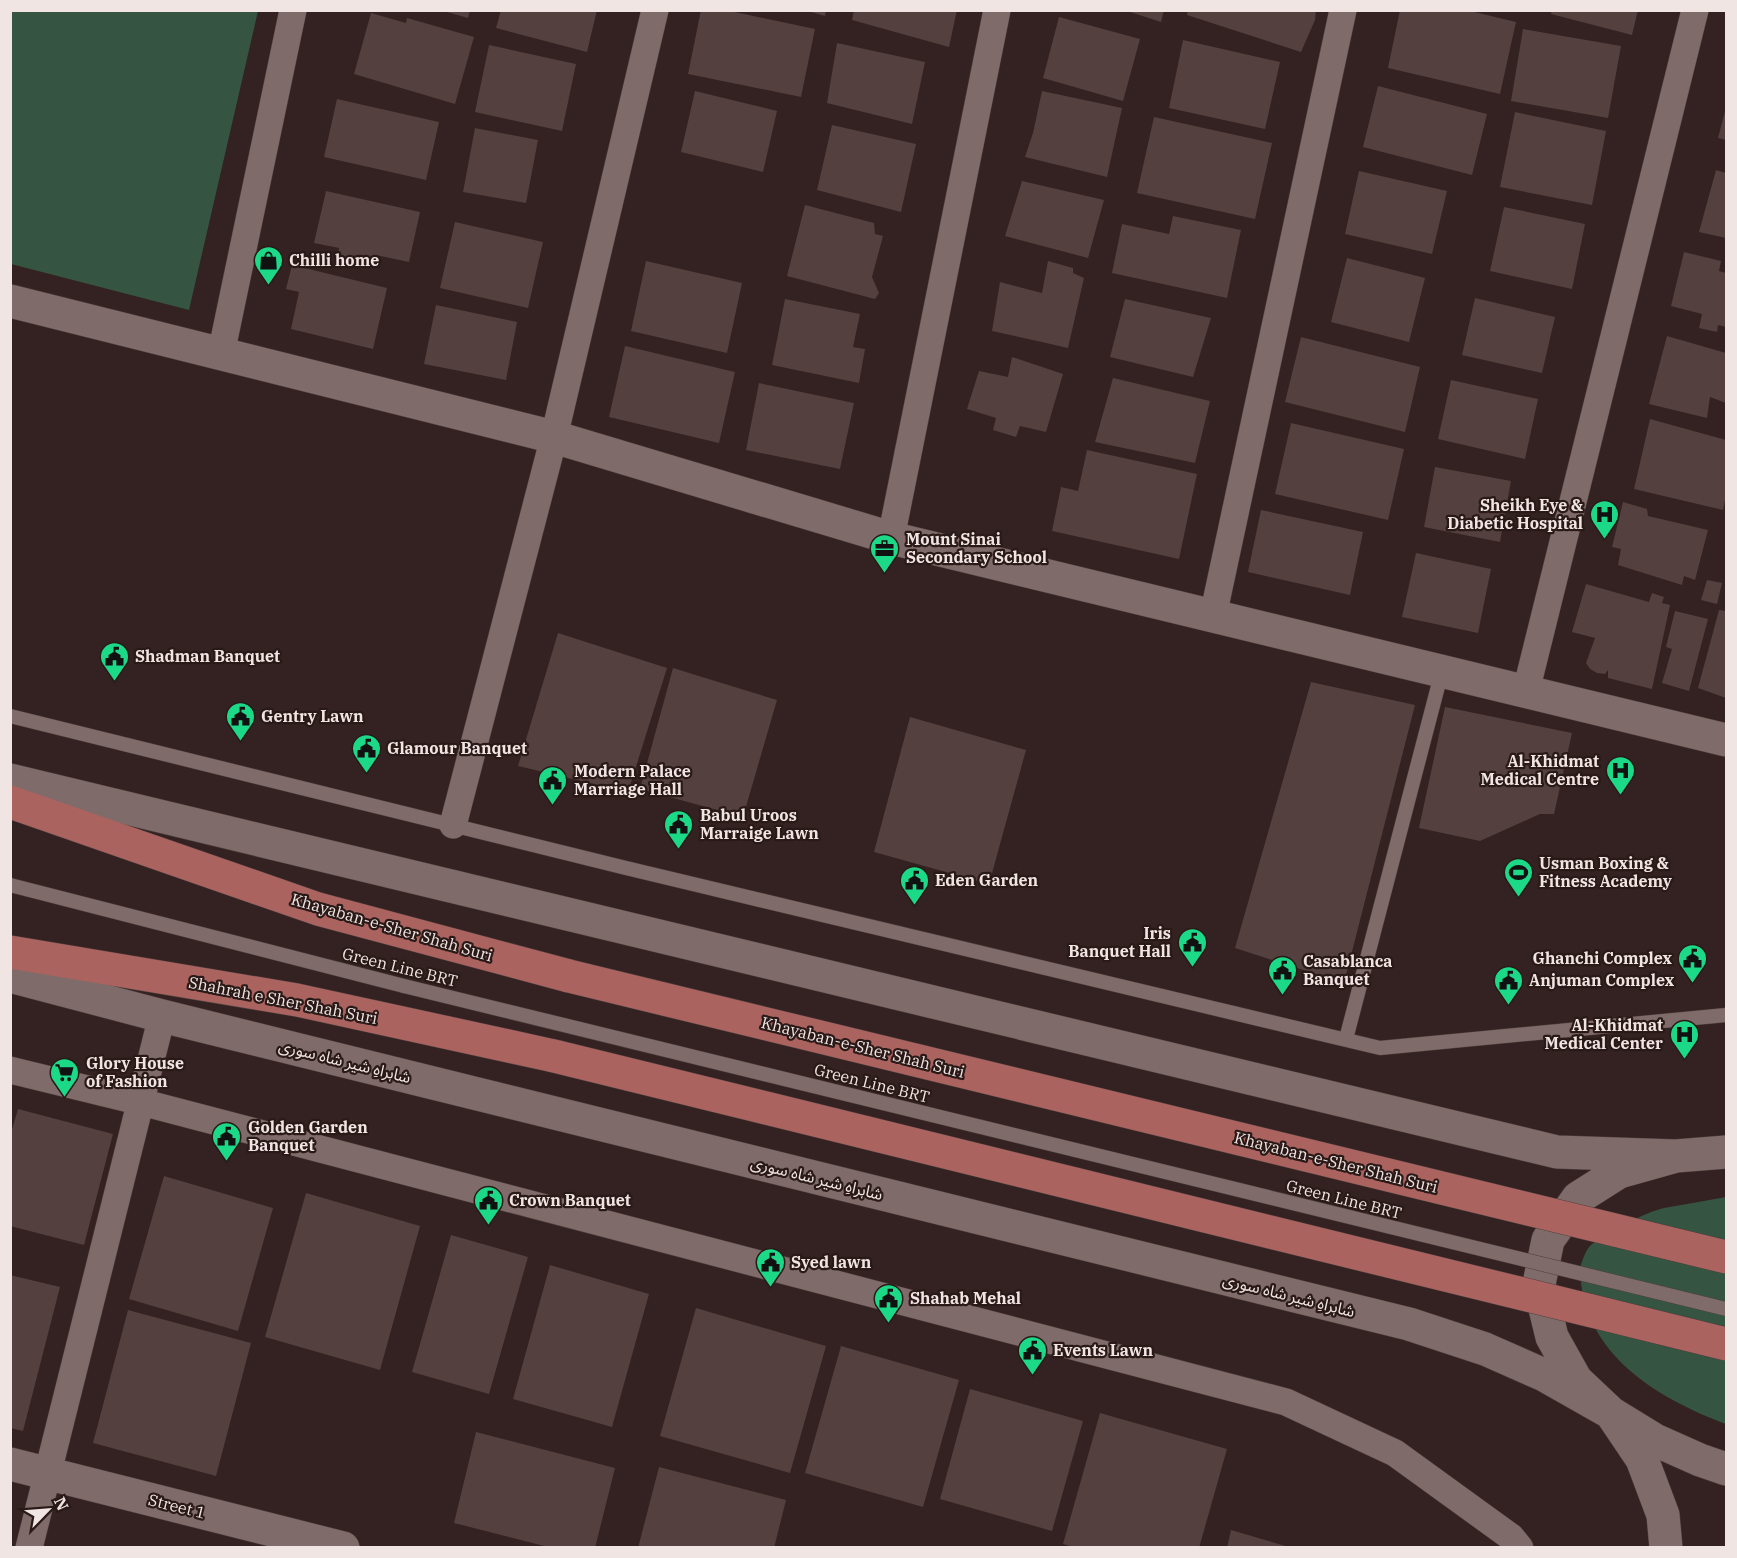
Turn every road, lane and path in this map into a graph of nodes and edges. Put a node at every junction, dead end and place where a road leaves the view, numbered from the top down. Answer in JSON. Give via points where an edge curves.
{"nodes":[{"id":1,"x":293,"y":10,"type":"edge"},
{"id":2,"x":655,"y":10,"type":"edge"},
{"id":3,"x":997,"y":10,"type":"edge"},
{"id":4,"x":1343,"y":10,"type":"edge"},
{"id":5,"x":1695,"y":10,"type":"edge"},
{"id":6,"x":10,"y":301,"type":"edge"},
{"id":7,"x":221,"y":354,"type":"junction"},
{"id":8,"x":554,"y":437,"type":"junction"},
{"id":9,"x":891,"y":538,"type":"junction"},
{"id":10,"x":1213,"y":616,"type":"junction"},
{"id":11,"x":1442,"y":670,"type":"junction"},
{"id":12,"x":1526,"y":692,"type":"junction"},
{"id":13,"x":10,"y":716,"type":"edge"},
{"id":14,"x":1726,"y":740,"type":"edge"},
{"id":15,"x":10,"y":780,"type":"edge"},
{"id":16,"x":10,"y":802,"type":"edge"},
{"id":17,"x":453,"y":825,"type":"junction"},
{"id":18,"x":10,"y":885,"type":"edge"},
{"id":19,"x":10,"y":952,"type":"edge"},
{"id":20,"x":10,"y":976,"type":"edge"},
{"id":21,"x":1726,"y":1015,"type":"edge"},
{"id":22,"x":162,"y":1016,"type":"junction"},
{"id":23,"x":1346,"y":1039,"type":"junction"},
{"id":24,"x":10,"y":1070,"type":"edge"},
{"id":25,"x":141,"y":1102,"type":"junction"},
{"id":26,"x":1726,"y":1128,"type":"edge"},
{"id":27,"x":1726,"y":1152,"type":"edge"},
{"id":28,"x":1676,"y":1156,"type":"junction"},
{"id":29,"x":1726,"y":1257,"type":"edge"},
{"id":30,"x":1726,"y":1309,"type":"edge"},
{"id":31,"x":1726,"y":1344,"type":"edge"},
{"id":32,"x":1611,"y":1413,"type":"junction"},
{"id":33,"x":10,"y":1464,"type":"edge"},
{"id":34,"x":1726,"y":1468,"type":"edge"},
{"id":35,"x":48,"y":1473,"type":"junction"},
{"id":36,"x":29,"y":1548,"type":"edge"},
{"id":37,"x":344,"y":1548,"type":"edge"},
{"id":38,"x":1520,"y":1548,"type":"edge"},
{"id":39,"x":1666,"y":1548,"type":"edge"}],
"edges":[{"from":1,"to":7,"type":"street"},
{"from":2,"to":8,"type":"street"},
{"from":3,"to":9,"type":"street"},
{"from":4,"to":10,"type":"street"},
{"from":5,"to":12,"type":"street"},
{"from":6,"to":7,"type":"main road"},
{"from":7,"to":8,"type":"main road"},
{"from":8,"to":9,"type":"main road"},
{"from":8,"to":17,"type":"street"},
{"from":9,"to":10,"type":"main road"},
{"from":10,"to":11,"type":"main road"},
{"from":11,"to":12,"type":"main road"},
{"from":11,"to":23,"type":"lane"},
{"from":12,"to":14,"type":"main road"},
{"from":13,"to":17,"type":"lane"},
{"from":15,"to":28,"type":"main road","via":[[1557,1152]]},
{"from":16,"to":29,"type":"main road","name":"Khayaban-e-Sher Shah Suri","bridge":true,"via":[[318,909],[569,976]]},
{"from":17,"to":23,"type":"lane"},
{"from":18,"to":30,"type":"lane","name":"Green Line BRT","bridge":true,"via":[[404,986]]},
{"from":19,"to":31,"type":"main road","name":"Shahrah e Sher Shah Suri","bridge":true,"via":[[297,1000],[554,1056]]},
{"from":20,"to":22,"type":"main road","name":"شاہراہِ شیر شاہ سوری"},
{"from":21,"to":23,"type":"lane","via":[[1380,1048]]},
{"from":22,"to":25,"type":"street"},
{"from":22,"to":32,"type":"main road","name":"شاہراہِ شیر شاہ سوری","via":[[1409,1324],[1485,1349],[1544,1375]]},
{"from":24,"to":25,"type":"street"},
{"from":25,"to":35,"type":"street"},
{"from":25,"to":38,"type":"street","via":[[1286,1402],[1395,1453],[1511,1537]]},
{"from":26,"to":28,"type":"main road"},
{"from":27,"to":28,"type":"main road"},
{"from":28,"to":32,"type":"main road","via":[[1619,1172],[1578,1198],[1548,1240],[1539,1284],[1552,1337],[1576,1380]]},
{"from":32,"to":34,"type":"main road","via":[[1654,1440]]},
{"from":32,"to":39,"type":"main road","via":[[1642,1459],[1663,1515]]},
{"from":33,"to":35,"type":"main road","name":"Street 1"},
{"from":35,"to":36,"type":"street"},
{"from":35,"to":37,"type":"main road","name":"Street 1"}]}
